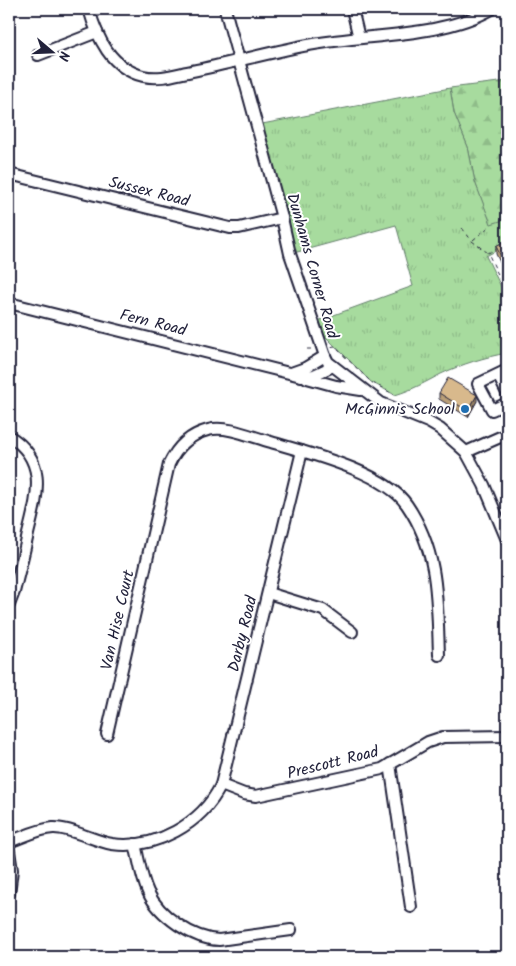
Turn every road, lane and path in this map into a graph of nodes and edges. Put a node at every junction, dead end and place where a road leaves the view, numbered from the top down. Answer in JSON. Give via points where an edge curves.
{"nodes":[{"id":1,"x":89,"y":9,"type":"edge"},
{"id":2,"x":225,"y":9,"type":"edge"},
{"id":3,"x":352,"y":9,"type":"edge"},
{"id":4,"x":492,"y":9,"type":"edge"},
{"id":5,"x":97,"y":32,"type":"junction"},
{"id":6,"x":358,"y":38,"type":"junction"},
{"id":7,"x":38,"y":55,"type":"dead end"},
{"id":8,"x":239,"y":61,"type":"junction"},
{"id":9,"x":9,"y":174,"type":"edge"},
{"id":10,"x":282,"y":218,"type":"junction"},
{"id":11,"x":491,"y":225,"type":"dead end"},
{"id":12,"x":462,"y":228,"type":"dead end"},
{"id":13,"x":472,"y":241,"type":"junction"},
{"id":14,"x":501,"y":246,"type":"edge"},
{"id":15,"x":488,"y":253,"type":"junction"},
{"id":16,"x":507,"y":294,"type":"edge"},
{"id":17,"x":9,"y":303,"type":"edge"},
{"id":18,"x":334,"y":346,"type":"dead end"},
{"id":19,"x":325,"y":356,"type":"junction"},
{"id":20,"x":333,"y":366,"type":"junction"},
{"id":21,"x":503,"y":372,"type":"edge"},
{"id":22,"x":291,"y":373,"type":"junction"},
{"id":23,"x":301,"y":376,"type":"junction"},
{"id":24,"x":362,"y":390,"type":"junction"},
{"id":25,"x":507,"y":393,"type":"edge"},
{"id":26,"x":395,"y":395,"type":"dead end"},
{"id":27,"x":507,"y":403,"type":"edge"},
{"id":28,"x":507,"y":434,"type":"edge"},
{"id":29,"x":9,"y":436,"type":"edge"},
{"id":30,"x":302,"y":452,"type":"junction"},
{"id":31,"x":466,"y":452,"type":"junction"},
{"id":32,"x":507,"y":540,"type":"edge"},
{"id":33,"x":268,"y":593,"type":"junction"},
{"id":34,"x":9,"y":605,"type":"edge"},
{"id":35,"x":352,"y":632,"type":"dead end"},
{"id":36,"x":439,"y":655,"type":"dead end"},
{"id":37,"x":108,"y":734,"type":"dead end"},
{"id":38,"x":507,"y":736,"type":"edge"},
{"id":39,"x":390,"y":764,"type":"junction"},
{"id":40,"x":221,"y":785,"type":"junction"},
{"id":41,"x":9,"y":842,"type":"edge"},
{"id":42,"x":135,"y":844,"type":"junction"},
{"id":43,"x":9,"y":851,"type":"edge"},
{"id":44,"x":9,"y":894,"type":"edge"},
{"id":45,"x":410,"y":907,"type":"dead end"},
{"id":46,"x":291,"y":930,"type":"dead end"}],
"edges":[{"from":1,"to":5,"type":"street"},
{"from":2,"to":8,"type":"street","name":"Dunhams Corner Road"},
{"from":3,"to":6,"type":"street"},
{"from":4,"to":6,"type":"street","via":[[434,29]]},
{"from":5,"to":7,"type":"street"},
{"from":5,"to":8,"type":"street","via":[[111,58],[131,71],[156,78]]},
{"from":6,"to":8,"type":"street"},
{"from":8,"to":10,"type":"street","name":"Dunhams Corner Road"},
{"from":9,"to":10,"type":"street","name":"Sussex Road","via":[[230,228]]},
{"from":10,"to":19,"type":"street","name":"Dunhams Corner Road","via":[[290,254]]},
{"from":11,"to":13,"type":"path"},
{"from":12,"to":13,"type":"path"},
{"from":13,"to":15,"type":"path"},
{"from":14,"to":15,"type":"path"},
{"from":15,"to":16,"type":"path"},
{"from":17,"to":22,"type":"street","name":"Fern Road"},
{"from":18,"to":26,"type":"path","via":[[371,382]]},
{"from":19,"to":20,"type":"street","name":"Dunhams Corner Road"},
{"from":19,"to":22,"type":"street"},
{"from":20,"to":23,"type":"street","via":[[314,375]]},
{"from":20,"to":24,"type":"street","name":"Dunhams Corner Road"},
{"from":21,"to":25,"type":"street"},
{"from":21,"to":27,"type":"street","via":[[478,384],[492,410]]},
{"from":22,"to":23,"type":"street","name":"Fern Road"},
{"from":23,"to":24,"type":"street","name":"Fern Road"},
{"from":24,"to":31,"type":"street","name":"Dunhams Corner Road","via":[[380,403],[434,426]]},
{"from":28,"to":31,"type":"street"},
{"from":29,"to":34,"type":"street","via":[[29,456],[38,486]]},
{"from":30,"to":33,"type":"street","name":"Darby Road"},
{"from":30,"to":36,"type":"street","via":[[338,462],[372,478],[399,494],[407,505],[418,524],[436,576]]},
{"from":30,"to":37,"type":"street","name":"Van Hise Court","via":[[220,429],[194,436],[175,451],[169,464]]},
{"from":31,"to":32,"type":"street","name":"Dunhams Corner Road"},
{"from":33,"to":35,"type":"street","via":[[323,610]]},
{"from":33,"to":40,"type":"street","name":"Darby Road"},
{"from":38,"to":39,"type":"street","name":"Prescott Road","via":[[443,737]]},
{"from":39,"to":40,"type":"street","name":"Prescott Road","via":[[357,775],[256,796]]},
{"from":39,"to":45,"type":"street"},
{"from":40,"to":42,"type":"street","name":"Darby Road","via":[[208,805],[182,827],[162,838]]},
{"from":41,"to":42,"type":"street","name":"Darby Road","via":[[54,828],[111,844]]},
{"from":42,"to":46,"type":"street","via":[[149,893],[156,904],[183,928],[203,938],[218,940]]},
{"from":43,"to":44,"type":"street","via":[[12,870]]}]}
